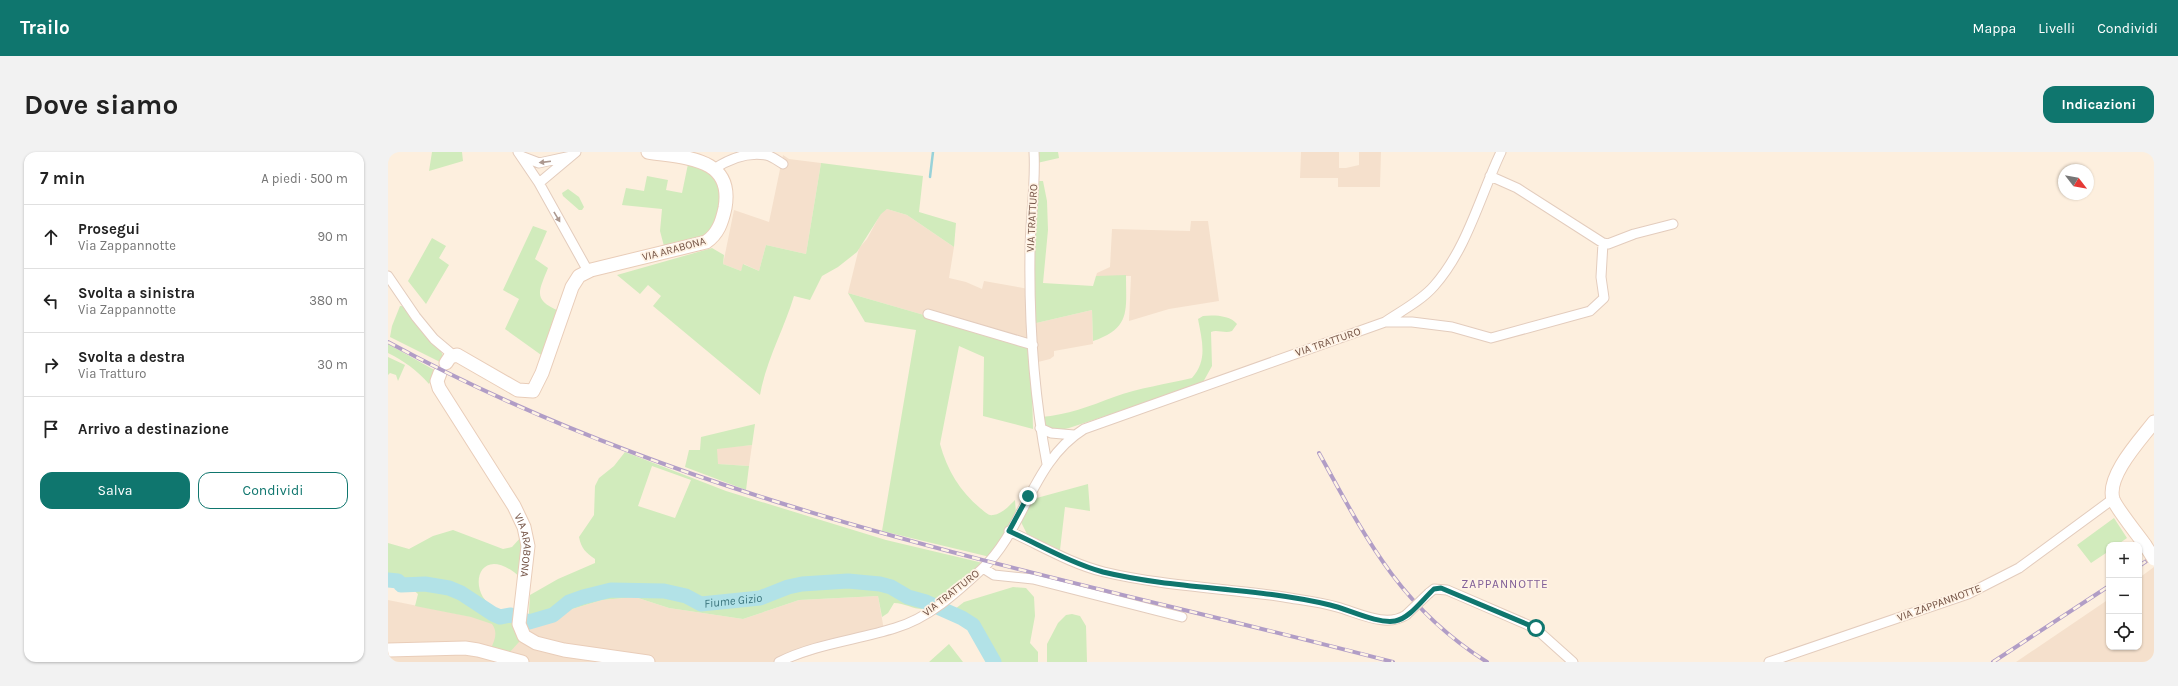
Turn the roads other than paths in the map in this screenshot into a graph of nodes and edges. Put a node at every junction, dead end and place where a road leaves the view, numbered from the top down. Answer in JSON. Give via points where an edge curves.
{"nodes":[{"id":1,"x":648,"y":152,"type":"edge"},
{"id":2,"x":1034,"y":152,"type":"edge"},
{"id":3,"x":1501,"y":152,"type":"edge"},
{"id":4,"x":766,"y":153,"type":"edge"},
{"id":5,"x":519,"y":154,"type":"edge"},
{"id":6,"x":574,"y":154,"type":"edge"},
{"id":7,"x":783,"y":164,"type":"dead end"},
{"id":8,"x":714,"y":169,"type":"junction"},
{"id":9,"x":1490,"y":176,"type":"junction"},
{"id":10,"x":539,"y":183,"type":"junction"},
{"id":11,"x":1673,"y":224,"type":"dead end"},
{"id":12,"x":1603,"y":243,"type":"junction"},
{"id":13,"x":588,"y":271,"type":"junction"},
{"id":14,"x":388,"y":276,"type":"edge"},
{"id":15,"x":1413,"y":304,"type":"junction"},
{"id":16,"x":928,"y":314,"type":"dead end"},
{"id":17,"x":1385,"y":322,"type":"junction"},
{"id":18,"x":1412,"y":322,"type":"junction"},
{"id":19,"x":1033,"y":345,"type":"junction"},
{"id":20,"x":446,"y":364,"type":"junction"},
{"id":21,"x":2154,"y":422,"type":"edge"},
{"id":22,"x":1040,"y":428,"type":"junction"},
{"id":23,"x":1074,"y":435,"type":"junction"},
{"id":24,"x":1047,"y":464,"type":"junction"},
{"id":25,"x":2113,"y":499,"type":"junction"},
{"id":26,"x":1009,"y":531,"type":"junction"},
{"id":27,"x":2154,"y":559,"type":"edge"},
{"id":28,"x":983,"y":568,"type":"junction"},
{"id":29,"x":1182,"y":617,"type":"dead end"},
{"id":30,"x":388,"y":650,"type":"edge"},
{"id":31,"x":522,"y":662,"type":"edge"},
{"id":32,"x":648,"y":662,"type":"edge"},
{"id":33,"x":779,"y":662,"type":"edge"},
{"id":34,"x":1573,"y":662,"type":"edge"},
{"id":35,"x":1768,"y":662,"type":"edge"}],
"edges":[{"from":1,"to":8,"type":"main road","via":[[689,158]]},
{"from":2,"to":19,"type":"street","name":"VIA TRATTURO","via":[[1030,250]]},
{"from":3,"to":9,"type":"street","name":"VIA TRATTURO"},
{"from":4,"to":7,"type":"street"},
{"from":4,"to":8,"type":"street","via":[[733,157]]},
{"from":6,"to":5,"type":"street","one_way":true,"via":[[539,163]]},
{"from":5,"to":10,"type":"street"},
{"from":6,"to":10,"type":"street"},
{"from":8,"to":13,"type":"main road","name":"VIA ARABONA","via":[[722,177],[727,197],[714,237],[706,242]]},
{"from":9,"to":12,"type":"street","via":[[1517,188]]},
{"from":9,"to":15,"type":"street","name":"VIA TRATTURO","via":[[1467,231],[1451,261],[1434,286]]},
{"from":10,"to":13,"type":"street","one_way":true},
{"from":11,"to":12,"type":"street","via":[[1608,244]]},
{"from":12,"to":18,"type":"street","via":[[1601,277],[1604,298],[1590,311],[1491,338],[1452,326]]},
{"from":13,"to":20,"type":"main road","name":"VIA ARABONA","via":[[574,281],[542,373],[533,391],[518,390],[461,357]]},
{"from":14,"to":20,"type":"street","via":[[430,333]]},
{"from":15,"to":17,"type":"street","name":"VIA TRATTURO"},
{"from":15,"to":18,"type":"street"},
{"from":16,"to":19,"type":"street"},
{"from":17,"to":18,"type":"street"},
{"from":17,"to":23,"type":"street","name":"VIA TRATTURO","via":[[1116,416]]},
{"from":19,"to":22,"type":"street","name":"VIA TRATTURO"},
{"from":20,"to":32,"type":"main road","name":"VIA ARABONA","via":[[437,381],[439,388],[514,506],[524,527],[528,546],[520,618],[524,636],[536,643],[564,650]]},
{"from":21,"to":25,"type":"main road","via":[[2123,462],[2114,484]]},
{"from":22,"to":23,"type":"street","via":[[1051,433]]},
{"from":22,"to":24,"type":"street","name":"VIA TRATTURO"},
{"from":23,"to":24,"type":"street","name":"VIA TRATTURO"},
{"from":24,"to":26,"type":"street","name":"VIA TRATTURO"},
{"from":25,"to":27,"type":"main road","bridge":true},
{"from":25,"to":35,"type":"street","name":"VIA ZAPPANNOTTE","via":[[2018,568],[1968,594]]},
{"from":26,"to":28,"type":"street","name":"VIA TRATTURO"},
{"from":26,"to":34,"type":"street","bridge":true,"via":[[1082,564],[1117,574],[1159,583],[1239,590],[1330,605],[1386,621],[1399,620],[1434,589],[1447,590],[1536,628]]},
{"from":28,"to":29,"type":"street","via":[[994,575],[1033,579]]},
{"from":28,"to":33,"type":"street","name":"VIA TRATTURO","via":[[938,606],[916,620],[896,628],[796,654]]},
{"from":30,"to":31,"type":"main road","via":[[465,648]]}]}
